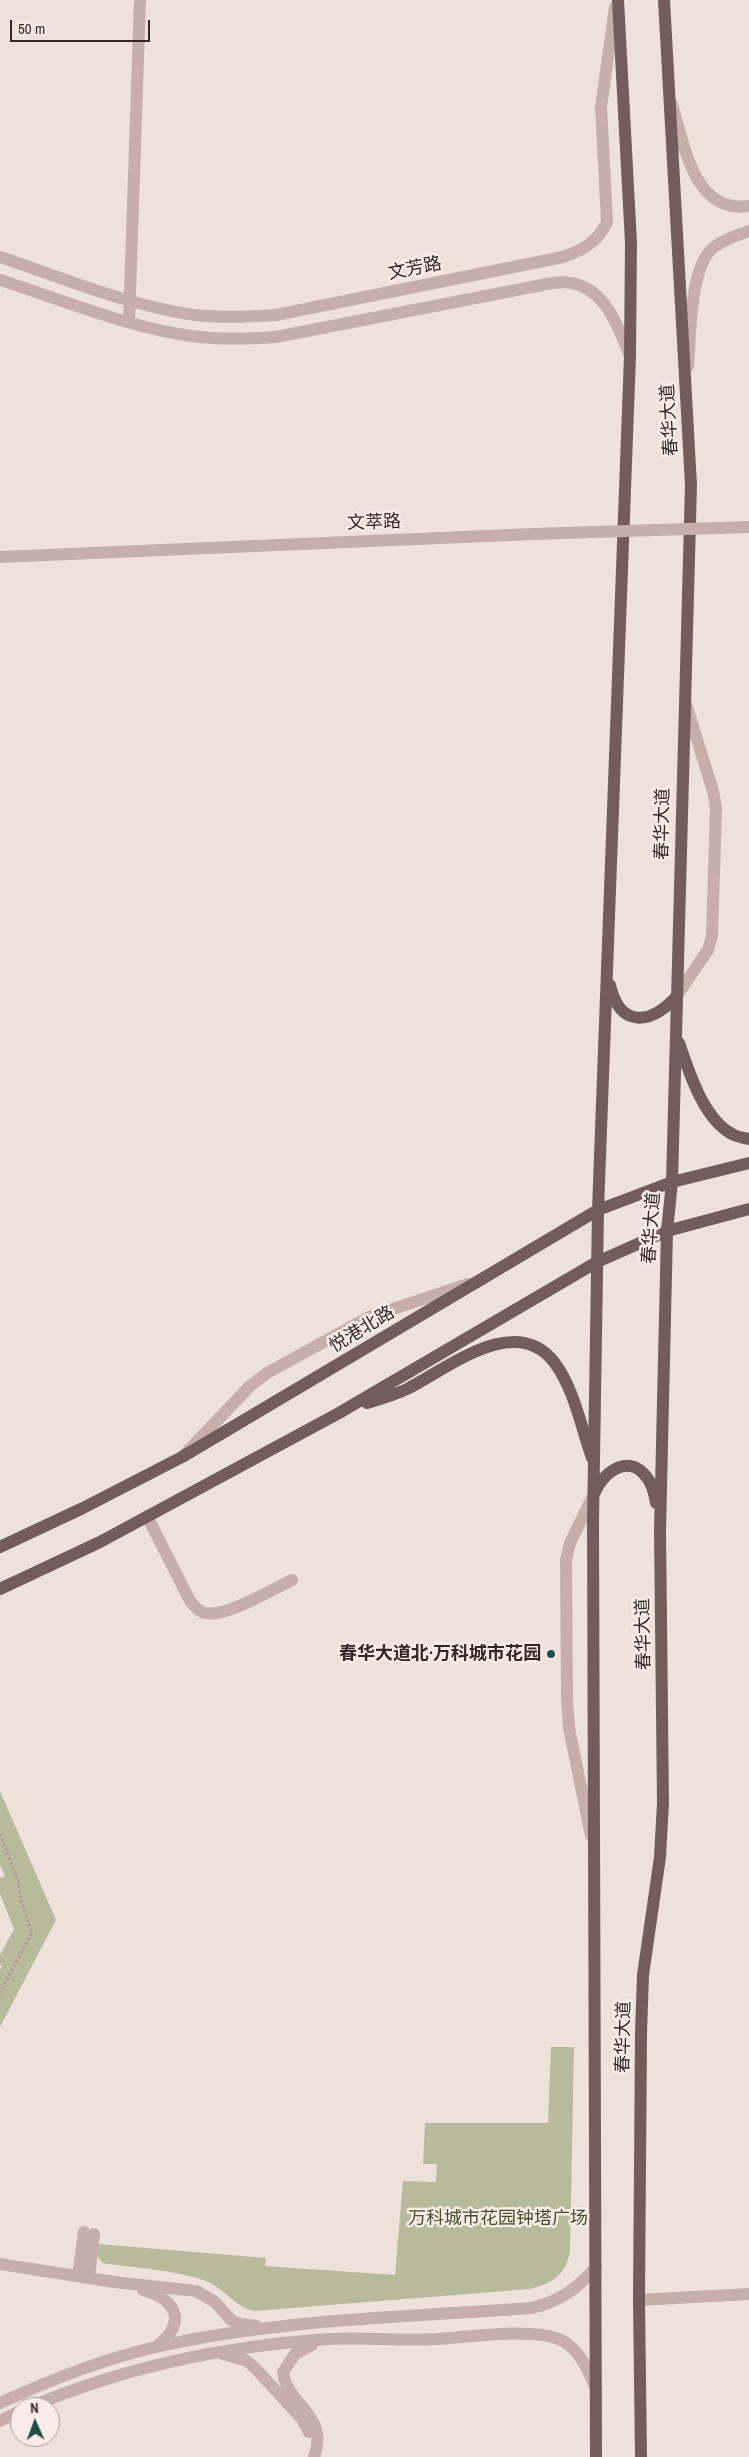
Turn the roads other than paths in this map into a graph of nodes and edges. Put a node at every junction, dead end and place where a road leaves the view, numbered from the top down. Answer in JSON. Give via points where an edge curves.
{"nodes":[{"id":1,"x":140,"y":0,"type":"edge"},
{"id":2,"x":617,"y":0,"type":"edge"},
{"id":3,"x":664,"y":0,"type":"edge"},
{"id":4,"x":669,"y":93,"type":"junction"},
{"id":5,"x":749,"y":206,"type":"edge"},
{"id":6,"x":749,"y":231,"type":"edge"},
{"id":7,"x":0,"y":257,"type":"edge"},
{"id":8,"x":0,"y":280,"type":"edge"},
{"id":9,"x":130,"y":300,"type":"junction"},
{"id":10,"x":129,"y":322,"type":"junction"},
{"id":11,"x":630,"y":356,"type":"junction"},
{"id":12,"x":686,"y":393,"type":"junction"},
{"id":13,"x":749,"y":527,"type":"edge"},
{"id":14,"x":0,"y":557,"type":"edge"},
{"id":15,"x":684,"y":699,"type":"junction"},
{"id":16,"x":606,"y":971,"type":"junction"},
{"id":17,"x":676,"y":997,"type":"junction"},
{"id":18,"x":676,"y":1033,"type":"junction"},
{"id":19,"x":749,"y":1139,"type":"edge"},
{"id":20,"x":749,"y":1164,"type":"edge"},
{"id":21,"x":672,"y":1182,"type":"junction"},
{"id":22,"x":749,"y":1209,"type":"edge"},
{"id":23,"x":598,"y":1210,"type":"junction"},
{"id":24,"x":727,"y":1214,"type":"junction"},
{"id":25,"x":749,"y":1215,"type":"edge"},
{"id":26,"x":667,"y":1231,"type":"junction"},
{"id":27,"x":597,"y":1262,"type":"junction"},
{"id":28,"x":480,"y":1280,"type":"junction"},
{"id":29,"x":339,"y":1414,"type":"junction"},
{"id":30,"x":182,"y":1457,"type":"junction"},
{"id":31,"x":594,"y":1466,"type":"junction"},
{"id":32,"x":594,"y":1494,"type":"junction"},
{"id":33,"x":147,"y":1516,"type":"junction"},
{"id":34,"x":660,"y":1530,"type":"junction"},
{"id":35,"x":0,"y":1547,"type":"edge"},
{"id":36,"x":292,"y":1580,"type":"dead end"},
{"id":37,"x":0,"y":1588,"type":"edge"},
{"id":38,"x":594,"y":1852,"type":"junction"},
{"id":39,"x":89,"y":2233,"type":"dead end"},
{"id":40,"x":0,"y":2264,"type":"edge"},
{"id":41,"x":596,"y":2268,"type":"junction"},
{"id":42,"x":84,"y":2277,"type":"junction"},
{"id":43,"x":114,"y":2282,"type":"junction"},
{"id":44,"x":749,"y":2294,"type":"edge"},
{"id":45,"x":639,"y":2300,"type":"junction"},
{"id":46,"x":280,"y":2328,"type":"junction"},
{"id":47,"x":328,"y":2339,"type":"junction"},
{"id":48,"x":156,"y":2347,"type":"junction"},
{"id":49,"x":216,"y":2352,"type":"junction"},
{"id":50,"x":596,"y":2388,"type":"junction"},
{"id":51,"x":56,"y":2397,"type":"edge"},
{"id":52,"x":0,"y":2403,"type":"edge"},
{"id":53,"x":313,"y":2457,"type":"edge"},
{"id":54,"x":596,"y":2457,"type":"edge"},
{"id":55,"x":641,"y":2457,"type":"edge"}],
"edges":[{"from":1,"to":9,"type":"street"},
{"from":2,"to":9,"type":"street","name":"文芳路","via":[[601,107],[607,222],[601,235],[584,248],[563,257],[276,315],[233,318],[194,315]]},
{"from":2,"to":11,"type":"main road","name":"春华大道","via":[[631,243]]},
{"from":3,"to":4,"type":"main road","name":"春华大道"},
{"from":4,"to":5,"type":"street","via":[[692,169],[702,188],[718,201],[738,207]]},
{"from":4,"to":12,"type":"main road","name":"春华大道"},
{"from":6,"to":12,"type":"street","via":[[713,248],[697,278]]},
{"from":7,"to":9,"type":"street","name":"文芳路"},
{"from":8,"to":10,"type":"street"},
{"from":9,"to":10,"type":"street"},
{"from":10,"to":11,"type":"street","via":[[190,336],[234,340],[276,337],[569,282],[587,288],[600,300],[613,316]]},
{"from":11,"to":16,"type":"main road","name":"春华大道"},
{"from":12,"to":15,"type":"main road","name":"春华大道","via":[[691,485]]},
{"from":13,"to":14,"type":"street","name":"文萃路","bridge":true},
{"from":15,"to":17,"type":"main road","name":"春华大道"},
{"from":15,"to":17,"type":"street","via":[[713,790],[716,818],[712,936],[708,950]]},
{"from":16,"to":17,"type":"main road","via":[[614,1002],[632,1016],[646,1018],[658,1014]]},
{"from":16,"to":23,"type":"main road","name":"春华大道"},
{"from":17,"to":18,"type":"main road","name":"春华大道"},
{"from":18,"to":19,"type":"main road","via":[[690,1076],[716,1122],[734,1135]]},
{"from":18,"to":21,"type":"main road","name":"春华大道"},
{"from":20,"to":21,"type":"main road","name":"悦港北路"},
{"from":21,"to":23,"type":"main road","name":"悦港北路"},
{"from":21,"to":26,"type":"main road","name":"春华大道"},
{"from":22,"to":24,"type":"main road"},
{"from":23,"to":27,"type":"main road","name":"春华大道"},
{"from":23,"to":28,"type":"main road","name":"悦港北路"},
{"from":24,"to":25,"type":"street"},
{"from":24,"to":26,"type":"main road"},
{"from":26,"to":27,"type":"main road"},
{"from":26,"to":34,"type":"main road","name":"春华大道"},
{"from":27,"to":29,"type":"main road"},
{"from":27,"to":31,"type":"main road","name":"春华大道"},
{"from":28,"to":30,"type":"main road","name":"悦港北路"},
{"from":28,"to":30,"type":"street","via":[[369,1317],[267,1373],[250,1386]]},
{"from":29,"to":31,"type":"main road","via":[[405,1390],[486,1346],[522,1342],[540,1350],[553,1361],[563,1377]]},
{"from":29,"to":33,"type":"main road"},
{"from":30,"to":35,"type":"main road","name":"悦港北路"},
{"from":31,"to":32,"type":"main road","name":"春华大道"},
{"from":32,"to":34,"type":"main road","via":[[600,1481],[617,1467],[631,1466],[644,1472],[653,1488]]},
{"from":32,"to":38,"type":"main road","name":"春华大道"},
{"from":32,"to":38,"type":"street","via":[[570,1543],[566,1560],[569,1728]]},
{"from":33,"to":36,"type":"street","via":[[190,1601],[205,1613],[226,1610]]},
{"from":33,"to":37,"type":"main road","via":[[100,1542]]},
{"from":34,"to":45,"type":"main road","name":"春华大道","via":[[663,1803],[660,1857],[643,1975]]},
{"from":38,"to":41,"type":"main road","name":"春华大道"},
{"from":39,"to":42,"type":"street"},
{"from":40,"to":42,"type":"street"},
{"from":41,"to":46,"type":"street","via":[[567,2296],[532,2308]]},
{"from":41,"to":50,"type":"main road","name":"春华大道"},
{"from":42,"to":43,"type":"street"},
{"from":43,"to":46,"type":"street","via":[[196,2291],[207,2296],[231,2320],[240,2324]]},
{"from":43,"to":48,"type":"street","via":[[157,2294],[170,2304],[174,2326]]},
{"from":44,"to":45,"type":"street"},
{"from":45,"to":55,"type":"main road","name":"春华大道"},
{"from":46,"to":48,"type":"street"},
{"from":47,"to":49,"type":"street"},
{"from":47,"to":50,"type":"street","via":[[434,2340],[548,2335],[574,2350]]},
{"from":47,"to":53,"type":"street","via":[[294,2354],[284,2372],[288,2388],[316,2428],[318,2448]]},
{"from":48,"to":52,"type":"street","via":[[58,2378]]},
{"from":49,"to":51,"type":"street","via":[[117,2374]]},
{"from":49,"to":53,"type":"street","via":[[247,2361],[255,2368],[308,2428]]},
{"from":50,"to":54,"type":"main road","name":"春华大道"}]}
